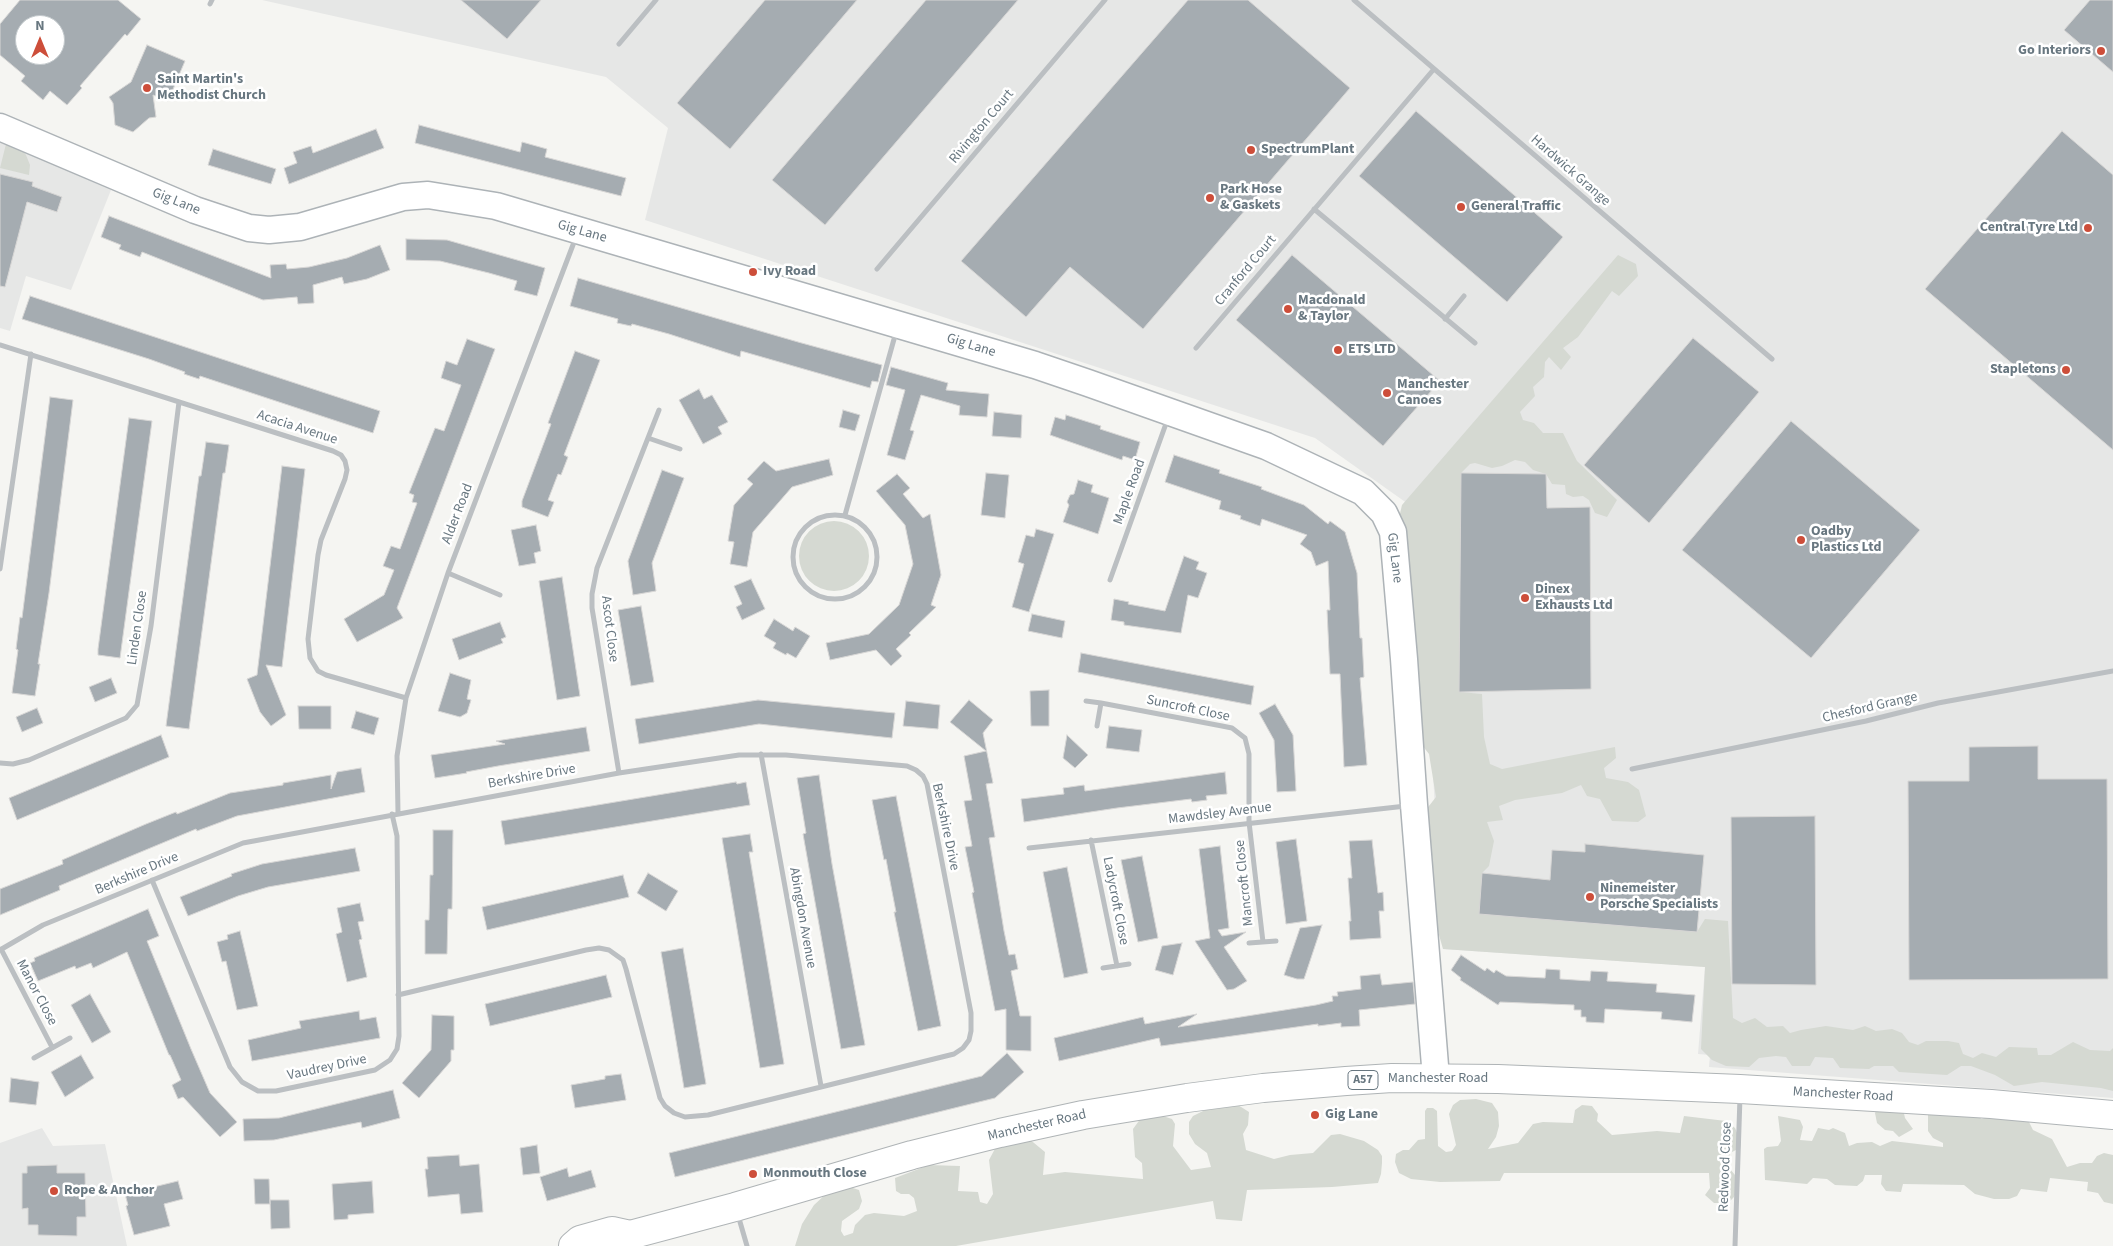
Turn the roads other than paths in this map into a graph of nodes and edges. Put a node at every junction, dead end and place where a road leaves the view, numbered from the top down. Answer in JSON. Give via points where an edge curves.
{"nodes":[{"id":1,"x":656,"y":0,"type":"edge"},
{"id":2,"x":1105,"y":0,"type":"edge"},
{"id":3,"x":1354,"y":0,"type":"edge"},
{"id":4,"x":619,"y":44,"type":"dead end"},
{"id":5,"x":1434,"y":69,"type":"junction"},
{"id":6,"x":0,"y":127,"type":"edge"},
{"id":7,"x":1314,"y":209,"type":"junction"},
{"id":8,"x":578,"y":232,"type":"junction"},
{"id":9,"x":876,"y":269,"type":"dead end"},
{"id":10,"x":1464,"y":296,"type":"dead end"},
{"id":11,"x":1445,"y":319,"type":"junction"},
{"id":12,"x":899,"y":325,"type":"junction"},
{"id":13,"x":1475,"y":344,"type":"dead end"},
{"id":14,"x":0,"y":345,"type":"edge"},
{"id":15,"x":1196,"y":348,"type":"dead end"},
{"id":16,"x":31,"y":354,"type":"junction"},
{"id":17,"x":1772,"y":360,"type":"dead end"},
{"id":18,"x":178,"y":402,"type":"junction"},
{"id":19,"x":659,"y":410,"type":"dead end"},
{"id":20,"x":1170,"y":411,"type":"junction"},
{"id":21,"x":648,"y":438,"type":"junction"},
{"id":22,"x":680,"y":449,"type":"dead end"},
{"id":23,"x":845,"y":515,"type":"junction"},
{"id":24,"x":0,"y":569,"type":"edge"},
{"id":25,"x":448,"y":573,"type":"junction"},
{"id":26,"x":1110,"y":580,"type":"dead end"},
{"id":27,"x":500,"y":595,"type":"dead end"},
{"id":28,"x":2113,"y":671,"type":"edge"},
{"id":29,"x":406,"y":698,"type":"junction"},
{"id":30,"x":1086,"y":701,"type":"dead end"},
{"id":31,"x":1101,"y":703,"type":"junction"},
{"id":32,"x":1097,"y":726,"type":"dead end"},
{"id":33,"x":761,"y":754,"type":"junction"},
{"id":34,"x":0,"y":763,"type":"edge"},
{"id":35,"x":1632,"y":769,"type":"dead end"},
{"id":36,"x":620,"y":773,"type":"junction"},
{"id":37,"x":1414,"y":805,"type":"junction"},
{"id":38,"x":395,"y":814,"type":"junction"},
{"id":39,"x":1250,"y":822,"type":"junction"},
{"id":40,"x":1091,"y":840,"type":"junction"},
{"id":41,"x":1029,"y":848,"type":"dead end"},
{"id":42,"x":152,"y":880,"type":"junction"},
{"id":43,"x":1276,"y":941,"type":"dead end"},
{"id":44,"x":1263,"y":942,"type":"junction"},
{"id":45,"x":1249,"y":944,"type":"dead end"},
{"id":46,"x":0,"y":949,"type":"edge"},
{"id":47,"x":1130,"y":964,"type":"dead end"},
{"id":48,"x":1117,"y":966,"type":"junction"},
{"id":49,"x":1103,"y":968,"type":"dead end"},
{"id":50,"x":398,"y":995,"type":"junction"},
{"id":51,"x":70,"y":1038,"type":"dead end"},
{"id":52,"x":52,"y":1047,"type":"junction"},
{"id":53,"x":34,"y":1058,"type":"dead end"},
{"id":54,"x":1436,"y":1078,"type":"junction"},
{"id":55,"x":821,"y":1086,"type":"junction"},
{"id":56,"x":1740,"y":1089,"type":"junction"},
{"id":57,"x":2113,"y":1115,"type":"edge"},
{"id":58,"x":735,"y":1207,"type":"junction"},
{"id":59,"x":625,"y":1241,"type":"edge"},
{"id":60,"x":574,"y":1246,"type":"edge"},
{"id":61,"x":746,"y":1246,"type":"edge"},
{"id":62,"x":1735,"y":1246,"type":"edge"}],
"edges":[{"from":1,"to":4,"type":"street"},
{"from":2,"to":9,"type":"street","name":"Rivington Court"},
{"from":3,"to":5,"type":"street","name":"Hardwick Grange"},
{"from":5,"to":7,"type":"street","name":"Cranford Court"},
{"from":5,"to":17,"type":"street","name":"Hardwick Grange"},
{"from":6,"to":8,"type":"street","name":"Gig Lane","via":[[195,210],[249,228],[300,227],[403,197],[428,195],[496,206]]},
{"from":7,"to":11,"type":"street"},
{"from":7,"to":15,"type":"street","name":"Cranford Court"},
{"from":8,"to":12,"type":"street","name":"Gig Lane"},
{"from":8,"to":25,"type":"street","name":"Alder Road"},
{"from":10,"to":11,"type":"street"},
{"from":11,"to":13,"type":"street"},
{"from":12,"to":20,"type":"street","name":"Gig Lane","via":[[1035,365]]},
{"from":12,"to":23,"type":"street"},
{"from":14,"to":16,"type":"street","name":"Acacia Avenue"},
{"from":16,"to":18,"type":"street","name":"Acacia Avenue"},
{"from":16,"to":24,"type":"street"},
{"from":18,"to":29,"type":"street","name":"Acacia Avenue","via":[[341,455],[347,470],[318,555],[308,639],[310,658],[318,671],[326,675]]},
{"from":18,"to":34,"type":"street","name":"Linden Close","via":[[151,626],[137,705],[126,718],[29,760]]},
{"from":19,"to":21,"type":"street","name":"Ascot Close"},
{"from":20,"to":26,"type":"street","name":"Maple Road"},
{"from":20,"to":37,"type":"street","name":"Gig Lane","via":[[1266,446],[1335,477],[1363,492],[1384,513],[1393,532]]},
{"from":21,"to":22,"type":"street"},
{"from":21,"to":36,"type":"street","name":"Ascot Close","via":[[597,568],[592,594]]},
{"from":23,"to":23,"type":"street","via":[[858,521],[875,542],[878,555],[876,569],[870,581],[854,594],[834,599],[820,597],[798,579],[792,551],[805,526],[831,514]]},
{"from":25,"to":27,"type":"street"},
{"from":25,"to":29,"type":"street","name":"Alder Road"},
{"from":28,"to":35,"type":"street","name":"Chesford Grange","via":[[1938,703]]},
{"from":29,"to":38,"type":"street","name":"Alder Road","via":[[396,756]]},
{"from":30,"to":31,"type":"street","name":"Suncroft Close"},
{"from":31,"to":32,"type":"street"},
{"from":31,"to":39,"type":"street","name":"Suncroft Close","via":[[1222,726],[1240,733],[1245,738],[1249,754]]},
{"from":33,"to":36,"type":"street","name":"Berkshire Drive"},
{"from":33,"to":55,"type":"street","name":"Abingdon Avenue"},
{"from":33,"to":55,"type":"street","name":"Berkshire Drive","via":[[907,766],[922,776],[927,784],[971,1013],[969,1040],[954,1054]]},
{"from":36,"to":38,"type":"street","name":"Berkshire Drive"},
{"from":37,"to":39,"type":"street","name":"Mawdsley Avenue"},
{"from":37,"to":54,"type":"street","name":"Gig Lane"},
{"from":38,"to":42,"type":"street","name":"Berkshire Drive","via":[[243,843]]},
{"from":38,"to":50,"type":"street","name":"Vaudrey Drive"},
{"from":39,"to":40,"type":"street","name":"Mawdsley Avenue"},
{"from":39,"to":44,"type":"street","name":"Mancroft Close"},
{"from":40,"to":41,"type":"street","name":"Mawdsley Avenue"},
{"from":40,"to":48,"type":"street","name":"Ladycroft Close"},
{"from":42,"to":46,"type":"street","name":"Berkshire Drive","via":[[43,925]]},
{"from":42,"to":50,"type":"street","name":"Vaudrey Drive","via":[[230,1067],[242,1082],[258,1091],[276,1091],[375,1070],[390,1060],[400,1036]]},
{"from":43,"to":44,"type":"street","name":"Mancroft Close"},
{"from":44,"to":45,"type":"street","name":"Mancroft Close"},
{"from":46,"to":52,"type":"street","name":"Manor Close"},
{"from":47,"to":48,"type":"street","name":"Ladycroft Close"},
{"from":48,"to":49,"type":"street","name":"Ladycroft Close"},
{"from":50,"to":55,"type":"street","name":"Berkshire Drive","via":[[586,950],[609,950],[623,960],[657,1090],[665,1106],[674,1113],[685,1117],[708,1115]]},
{"from":51,"to":52,"type":"street","name":"Manor Close"},
{"from":52,"to":53,"type":"street","name":"Manor Close"},
{"from":54,"to":56,"type":"main road","name":"Manchester Road","number":"A57"},
{"from":54,"to":58,"type":"main road","name":"Manchester Road","number":"A57","via":[[1373,1079],[1263,1088],[1083,1115],[912,1155]]},
{"from":56,"to":57,"type":"main road","name":"Manchester Road","number":"A57","via":[[1968,1102]]},
{"from":56,"to":62,"type":"street","name":"Redwood Close"},
{"from":58,"to":59,"type":"main road","name":"Manchester Road","number":"A57"},
{"from":58,"to":61,"type":"street"},
{"from":59,"to":60,"type":"main road","name":"Manchester Road","number":"A57","via":[[612,1231],[580,1240]]}]}
